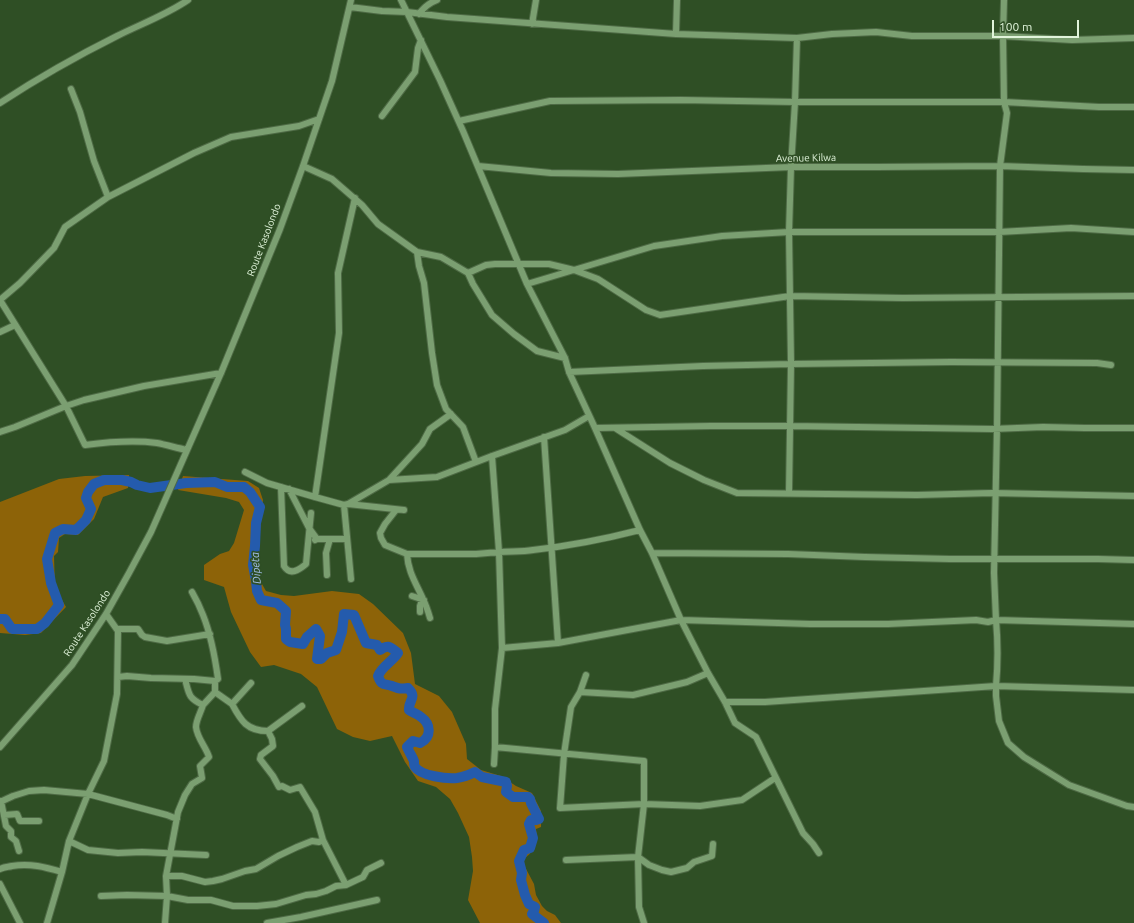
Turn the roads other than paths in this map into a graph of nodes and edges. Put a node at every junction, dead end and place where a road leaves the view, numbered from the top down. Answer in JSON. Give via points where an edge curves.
{"nodes":[{"id":1,"x":188,"y":0,"type":"edge"},
{"id":2,"x":351,"y":0,"type":"edge"},
{"id":3,"x":401,"y":0,"type":"edge"},
{"id":4,"x":437,"y":0,"type":"edge"},
{"id":5,"x":536,"y":0,"type":"edge"},
{"id":6,"x":677,"y":0,"type":"edge"},
{"id":7,"x":1004,"y":0,"type":"edge"},
{"id":8,"x":350,"y":7,"type":"junction"},
{"id":9,"x":407,"y":12,"type":"junction"},
{"id":10,"x":419,"y":14,"type":"junction"},
{"id":11,"x":532,"y":24,"type":"junction"},
{"id":12,"x":676,"y":34,"type":"junction"},
{"id":13,"x":1003,"y":36,"type":"junction"},
{"id":14,"x":797,"y":38,"type":"junction"},
{"id":15,"x":1134,"y":38,"type":"edge"},
{"id":16,"x":421,"y":40,"type":"junction"},
{"id":17,"x":71,"y":88,"type":"dead end"},
{"id":18,"x":795,"y":102,"type":"junction"},
{"id":19,"x":1004,"y":102,"type":"junction"},
{"id":20,"x":0,"y":103,"type":"edge"},
{"id":21,"x":1134,"y":107,"type":"edge"},
{"id":22,"x":382,"y":116,"type":"dead end"},
{"id":23,"x":319,"y":119,"type":"junction"},
{"id":24,"x":459,"y":121,"type":"junction"},
{"id":25,"x":303,"y":166,"type":"junction"},
{"id":26,"x":478,"y":166,"type":"junction"},
{"id":27,"x":1000,"y":166,"type":"junction"},
{"id":28,"x":791,"y":167,"type":"junction"},
{"id":29,"x":1134,"y":170,"type":"edge"},
{"id":30,"x":108,"y":196,"type":"junction"},
{"id":31,"x":355,"y":198,"type":"junction"},
{"id":32,"x":789,"y":232,"type":"junction"},
{"id":33,"x":999,"y":232,"type":"junction"},
{"id":34,"x":1134,"y":232,"type":"edge"},
{"id":35,"x":417,"y":252,"type":"junction"},
{"id":36,"x":519,"y":264,"type":"junction"},
{"id":37,"x":574,"y":270,"type":"junction"},
{"id":38,"x":468,"y":273,"type":"junction"},
{"id":39,"x":528,"y":284,"type":"junction"},
{"id":40,"x":790,"y":296,"type":"junction"},
{"id":41,"x":1134,"y":296,"type":"edge"},
{"id":42,"x":999,"y":297,"type":"junction"},
{"id":43,"x":0,"y":300,"type":"edge"},
{"id":44,"x":15,"y":325,"type":"junction"},
{"id":45,"x":0,"y":332,"type":"edge"},
{"id":46,"x":565,"y":358,"type":"junction"},
{"id":47,"x":997,"y":363,"type":"junction"},
{"id":48,"x":791,"y":364,"type":"junction"},
{"id":49,"x":1111,"y":365,"type":"dead end"},
{"id":50,"x":569,"y":372,"type":"junction"},
{"id":51,"x":221,"y":373,"type":"junction"},
{"id":52,"x":66,"y":406,"type":"junction"},
{"id":53,"x":451,"y":414,"type":"junction"},
{"id":54,"x":589,"y":416,"type":"junction"},
{"id":55,"x":790,"y":426,"type":"junction"},
{"id":56,"x":595,"y":428,"type":"junction"},
{"id":57,"x":615,"y":428,"type":"junction"},
{"id":58,"x":1134,"y":428,"type":"edge"},
{"id":59,"x":997,"y":429,"type":"junction"},
{"id":60,"x":0,"y":432,"type":"edge"},
{"id":61,"x":544,"y":437,"type":"junction"},
{"id":62,"x":187,"y":450,"type":"junction"},
{"id":63,"x":492,"y":456,"type":"junction"},
{"id":64,"x":476,"y":462,"type":"junction"},
{"id":65,"x":245,"y":472,"type":"dead end"},
{"id":66,"x":389,"y":480,"type":"junction"},
{"id":67,"x":281,"y":487,"type":"junction"},
{"id":68,"x":289,"y":490,"type":"junction"},
{"id":69,"x":789,"y":493,"type":"junction"},
{"id":70,"x":996,"y":493,"type":"junction"},
{"id":71,"x":1134,"y":496,"type":"edge"},
{"id":72,"x":315,"y":497,"type":"junction"},
{"id":73,"x":346,"y":504,"type":"junction"},
{"id":74,"x":396,"y":510,"type":"junction"},
{"id":75,"x":404,"y":510,"type":"dead end"},
{"id":76,"x":311,"y":513,"type":"dead end"},
{"id":77,"x":309,"y":528,"type":"junction"},
{"id":78,"x":640,"y":530,"type":"junction"},
{"id":79,"x":317,"y":539,"type":"junction"},
{"id":80,"x":330,"y":539,"type":"junction"},
{"id":81,"x":347,"y":539,"type":"junction"},
{"id":82,"x":308,"y":545,"type":"junction"},
{"id":83,"x":552,"y":548,"type":"junction"},
{"id":84,"x":499,"y":552,"type":"junction"},
{"id":85,"x":652,"y":553,"type":"junction"},
{"id":86,"x":407,"y":554,"type":"junction"},
{"id":87,"x":994,"y":558,"type":"junction"},
{"id":88,"x":1134,"y":560,"type":"edge"},
{"id":89,"x":327,"y":575,"type":"dead end"},
{"id":90,"x":351,"y":579,"type":"dead end"},
{"id":91,"x":192,"y":592,"type":"dead end"},
{"id":92,"x":412,"y":596,"type":"dead end"},
{"id":93,"x":423,"y":600,"type":"junction"},
{"id":94,"x":420,"y":612,"type":"dead end"},
{"id":95,"x":106,"y":614,"type":"junction"},
{"id":96,"x":430,"y":618,"type":"dead end"},
{"id":97,"x":681,"y":620,"type":"junction"},
{"id":98,"x":996,"y":620,"type":"junction"},
{"id":99,"x":1134,"y":624,"type":"edge"},
{"id":100,"x":117,"y":629,"type":"junction"},
{"id":101,"x":210,"y":634,"type":"junction"},
{"id":102,"x":558,"y":643,"type":"junction"},
{"id":103,"x":502,"y":648,"type":"junction"},
{"id":104,"x":708,"y":673,"type":"junction"},
{"id":105,"x":586,"y":675,"type":"dead end"},
{"id":106,"x":118,"y":677,"type":"junction"},
{"id":107,"x":185,"y":679,"type":"junction"},
{"id":108,"x":215,"y":681,"type":"junction"},
{"id":109,"x":251,"y":683,"type":"dead end"},
{"id":110,"x":996,"y":686,"type":"junction"},
{"id":111,"x":1134,"y":690,"type":"edge"},
{"id":112,"x":216,"y":692,"type":"junction"},
{"id":113,"x":580,"y":692,"type":"junction"},
{"id":114,"x":725,"y":702,"type":"junction"},
{"id":115,"x":232,"y":704,"type":"junction"},
{"id":116,"x":203,"y":705,"type":"junction"},
{"id":117,"x":302,"y":706,"type":"dead end"},
{"id":118,"x":268,"y":732,"type":"junction"},
{"id":119,"x":0,"y":747,"type":"edge"},
{"id":120,"x":495,"y":747,"type":"junction"},
{"id":121,"x":564,"y":754,"type":"junction"},
{"id":122,"x":494,"y":764,"type":"dead end"},
{"id":123,"x":775,"y":778,"type":"junction"},
{"id":124,"x":88,"y":794,"type":"junction"},
{"id":125,"x":0,"y":802,"type":"edge"},
{"id":126,"x":644,"y":804,"type":"junction"},
{"id":127,"x":1134,"y":807,"type":"edge"},
{"id":128,"x":4,"y":815,"type":"junction"},
{"id":129,"x":177,"y":819,"type":"junction"},
{"id":130,"x":39,"y":821,"type":"dead end"},
{"id":131,"x":69,"y":840,"type":"junction"},
{"id":132,"x":324,"y":840,"type":"junction"},
{"id":133,"x":713,"y":844,"type":"dead end"},
{"id":134,"x":19,"y":851,"type":"dead end"},
{"id":135,"x":818,"y":853,"type":"dead end"},
{"id":136,"x":170,"y":854,"type":"junction"},
{"id":137,"x":206,"y":855,"type":"dead end"},
{"id":138,"x":638,"y":857,"type":"junction"},
{"id":139,"x":566,"y":860,"type":"dead end"},
{"id":140,"x":381,"y":864,"type":"dead end"},
{"id":141,"x":0,"y":869,"type":"edge"},
{"id":142,"x":62,"y":872,"type":"junction"},
{"id":143,"x":166,"y":876,"type":"junction"},
{"id":144,"x":0,"y":884,"type":"edge"},
{"id":145,"x":346,"y":885,"type":"junction"},
{"id":146,"x":101,"y":896,"type":"dead end"},
{"id":147,"x":167,"y":896,"type":"junction"},
{"id":148,"x":377,"y":900,"type":"dead end"},
{"id":149,"x":291,"y":921,"type":"edge"},
{"id":150,"x":20,"y":923,"type":"edge"},
{"id":151,"x":47,"y":923,"type":"edge"},
{"id":152,"x":165,"y":923,"type":"edge"},
{"id":153,"x":267,"y":923,"type":"edge"},
{"id":154,"x":644,"y":923,"type":"edge"}],
"edges":[{"from":1,"to":20,"type":"street","via":[[69,61]]},
{"from":2,"to":8,"type":"street","name":"Route Kasolondo"},
{"from":3,"to":9,"type":"street"},
{"from":4,"to":10,"type":"street","via":[[429,3]]},
{"from":5,"to":11,"type":"street"},
{"from":6,"to":12,"type":"street"},
{"from":7,"to":13,"type":"street"},
{"from":8,"to":9,"type":"street"},
{"from":8,"to":23,"type":"street","name":"Route Kasolondo","via":[[332,81]]},
{"from":9,"to":10,"type":"street"},
{"from":9,"to":16,"type":"street"},
{"from":10,"to":11,"type":"street"},
{"from":11,"to":12,"type":"street"},
{"from":12,"to":14,"type":"street"},
{"from":13,"to":14,"type":"street","via":[[912,36],[876,32]]},
{"from":13,"to":15,"type":"street","via":[[1072,40]]},
{"from":13,"to":19,"type":"street"},
{"from":14,"to":18,"type":"street"},
{"from":16,"to":22,"type":"street","via":[[415,72]]},
{"from":16,"to":24,"type":"street"},
{"from":17,"to":30,"type":"street"},
{"from":18,"to":19,"type":"street"},
{"from":18,"to":24,"type":"street","via":[[550,101]]},
{"from":18,"to":28,"type":"street"},
{"from":19,"to":21,"type":"street"},
{"from":19,"to":27,"type":"street","via":[[1007,114]]},
{"from":23,"to":25,"type":"street","name":"Route Kasolondo"},
{"from":23,"to":30,"type":"street","via":[[299,126],[231,137]]},
{"from":24,"to":26,"type":"street"},
{"from":25,"to":31,"type":"street","via":[[332,179]]},
{"from":25,"to":51,"type":"street","name":"Route Kasolondo"},
{"from":26,"to":28,"type":"street","name":"Avenue Kilwa","via":[[551,173],[618,174]]},
{"from":26,"to":36,"type":"street"},
{"from":27,"to":28,"type":"street","name":"Avenue Kilwa"},
{"from":27,"to":29,"type":"street","name":"Avenue Kilwa"},
{"from":27,"to":33,"type":"street"},
{"from":28,"to":32,"type":"street"},
{"from":30,"to":43,"type":"street","via":[[64,227],[54,248],[26,278]]},
{"from":31,"to":35,"type":"street","via":[[378,224]]},
{"from":31,"to":72,"type":"street","via":[[338,273],[339,333]]},
{"from":32,"to":33,"type":"street"},
{"from":32,"to":37,"type":"street","via":[[722,236],[654,246]]},
{"from":32,"to":40,"type":"street"},
{"from":33,"to":34,"type":"street","via":[[1071,228]]},
{"from":33,"to":42,"type":"street"},
{"from":35,"to":38,"type":"street","via":[[441,257]]},
{"from":35,"to":53,"type":"street","via":[[424,283],[437,385],[446,409]]},
{"from":36,"to":37,"type":"street","via":[[548,264]]},
{"from":36,"to":38,"type":"street","via":[[495,264]]},
{"from":36,"to":39,"type":"street"},
{"from":37,"to":39,"type":"street"},
{"from":37,"to":40,"type":"street","via":[[598,279],[646,310],[660,315]]},
{"from":38,"to":46,"type":"street","via":[[492,315],[537,351]]},
{"from":39,"to":46,"type":"street"},
{"from":40,"to":42,"type":"street"},
{"from":40,"to":48,"type":"street"},
{"from":41,"to":42,"type":"street"},
{"from":42,"to":47,"type":"street"},
{"from":43,"to":44,"type":"street"},
{"from":44,"to":45,"type":"street"},
{"from":44,"to":52,"type":"street"},
{"from":46,"to":50,"type":"street"},
{"from":47,"to":48,"type":"street"},
{"from":47,"to":49,"type":"street"},
{"from":47,"to":59,"type":"street"},
{"from":48,"to":50,"type":"street"},
{"from":48,"to":55,"type":"street"},
{"from":50,"to":54,"type":"street"},
{"from":51,"to":52,"type":"street","via":[[144,386]]},
{"from":51,"to":62,"type":"street","name":"Route Kasolondo"},
{"from":52,"to":60,"type":"street"},
{"from":52,"to":62,"type":"street","via":[[86,445],[156,443]]},
{"from":53,"to":64,"type":"street","via":[[462,426]]},
{"from":53,"to":66,"type":"street","via":[[430,429],[422,444]]},
{"from":54,"to":56,"type":"street"},
{"from":54,"to":61,"type":"street","via":[[565,430]]},
{"from":55,"to":57,"type":"street"},
{"from":55,"to":59,"type":"street"},
{"from":55,"to":69,"type":"street"},
{"from":56,"to":57,"type":"street"},
{"from":56,"to":78,"type":"street"},
{"from":57,"to":69,"type":"street","via":[[670,463],[737,493]]},
{"from":58,"to":59,"type":"street"},
{"from":59,"to":70,"type":"street"},
{"from":61,"to":63,"type":"street"},
{"from":61,"to":83,"type":"street"},
{"from":62,"to":95,"type":"street","name":"Route Kasolondo","via":[[151,532]]},
{"from":63,"to":64,"type":"street"},
{"from":63,"to":84,"type":"street"},
{"from":64,"to":66,"type":"street","via":[[437,477]]},
{"from":65,"to":67,"type":"street"},
{"from":66,"to":73,"type":"street"},
{"from":67,"to":68,"type":"street"},
{"from":67,"to":82,"type":"street","via":[[286,569],[298,570],[306,564]]},
{"from":68,"to":72,"type":"street"},
{"from":68,"to":77,"type":"street"},
{"from":69,"to":70,"type":"street"},
{"from":70,"to":71,"type":"street"},
{"from":70,"to":87,"type":"street"},
{"from":72,"to":73,"type":"street"},
{"from":73,"to":74,"type":"street"},
{"from":73,"to":81,"type":"street"},
{"from":74,"to":75,"type":"street"},
{"from":74,"to":86,"type":"street","via":[[380,533],[381,538],[385,545]]},
{"from":76,"to":77,"type":"street"},
{"from":77,"to":79,"type":"street"},
{"from":77,"to":82,"type":"street"},
{"from":78,"to":83,"type":"street","via":[[602,540]]},
{"from":78,"to":85,"type":"street"},
{"from":79,"to":80,"type":"street"},
{"from":79,"to":82,"type":"street"},
{"from":80,"to":81,"type":"street"},
{"from":80,"to":89,"type":"street","via":[[326,553]]},
{"from":81,"to":90,"type":"street"},
{"from":83,"to":84,"type":"street"},
{"from":83,"to":102,"type":"street"},
{"from":84,"to":86,"type":"street"},
{"from":84,"to":103,"type":"street"},
{"from":85,"to":87,"type":"street"},
{"from":85,"to":97,"type":"street"},
{"from":86,"to":93,"type":"street","via":[[408,565]]},
{"from":87,"to":88,"type":"street"},
{"from":87,"to":98,"type":"street"},
{"from":91,"to":101,"type":"street"},
{"from":92,"to":93,"type":"street"},
{"from":93,"to":94,"type":"street"},
{"from":93,"to":96,"type":"street"},
{"from":95,"to":100,"type":"street"},
{"from":95,"to":119,"type":"street","name":"Route Kasolondo","via":[[72,665]]},
{"from":97,"to":98,"type":"street","via":[[810,624]]},
{"from":97,"to":102,"type":"street"},
{"from":97,"to":104,"type":"street"},
{"from":98,"to":99,"type":"street"},
{"from":98,"to":110,"type":"street"},
{"from":100,"to":101,"type":"street","via":[[138,630],[145,637],[167,641]]},
{"from":100,"to":106,"type":"street"},
{"from":101,"to":108,"type":"street","via":[[218,679]]},
{"from":102,"to":103,"type":"street"},
{"from":103,"to":120,"type":"street","via":[[495,709]]},
{"from":104,"to":113,"type":"street","via":[[687,682],[633,695]]},
{"from":104,"to":114,"type":"street"},
{"from":105,"to":113,"type":"street"},
{"from":106,"to":107,"type":"street"},
{"from":106,"to":124,"type":"street","via":[[104,761]]},
{"from":107,"to":108,"type":"street"},
{"from":107,"to":116,"type":"street","via":[[190,697]]},
{"from":108,"to":112,"type":"street"},
{"from":109,"to":115,"type":"street"},
{"from":110,"to":111,"type":"street"},
{"from":110,"to":114,"type":"street","via":[[765,702]]},
{"from":110,"to":127,"type":"street","via":[[998,721],[1008,743],[1024,757],[1069,785]]},
{"from":112,"to":115,"type":"street"},
{"from":112,"to":116,"type":"street"},
{"from":113,"to":121,"type":"street","via":[[572,707]]},
{"from":114,"to":123,"type":"street","via":[[734,723],[756,737]]},
{"from":115,"to":118,"type":"street","via":[[238,717],[248,727]]},
{"from":116,"to":129,"type":"street","via":[[196,727],[209,757],[200,766],[202,778],[192,784],[185,795]]},
{"from":117,"to":118,"type":"street"},
{"from":118,"to":132,"type":"street","via":[[273,746],[260,759],[279,787],[290,790],[300,786],[315,812]]},
{"from":120,"to":121,"type":"street"},
{"from":120,"to":122,"type":"street"},
{"from":121,"to":126,"type":"street","via":[[644,761]]},
{"from":121,"to":126,"type":"street","via":[[560,808]]},
{"from":123,"to":126,"type":"street","via":[[742,800],[700,806]]},
{"from":123,"to":135,"type":"street","via":[[803,834]]},
{"from":124,"to":125,"type":"street","via":[[29,791]]},
{"from":124,"to":129,"type":"street","via":[[167,814]]},
{"from":124,"to":131,"type":"street"},
{"from":125,"to":128,"type":"street"},
{"from":126,"to":138,"type":"street"},
{"from":128,"to":130,"type":"street","via":[[18,814],[20,821]]},
{"from":128,"to":134,"type":"street","via":[[6,826],[11,831],[11,837],[16,841]]},
{"from":129,"to":136,"type":"street"},
{"from":131,"to":136,"type":"street","via":[[88,850]]},
{"from":131,"to":142,"type":"street"},
{"from":132,"to":143,"type":"street","via":[[312,841],[256,869],[213,882],[182,876]]},
{"from":132,"to":145,"type":"street"},
{"from":133,"to":138,"type":"street","via":[[712,856],[672,872],[649,865]]},
{"from":136,"to":137,"type":"street"},
{"from":136,"to":143,"type":"street"},
{"from":138,"to":139,"type":"street"},
{"from":138,"to":154,"type":"street","via":[[639,907]]},
{"from":140,"to":145,"type":"street","via":[[367,870],[363,877]]},
{"from":141,"to":142,"type":"street","via":[[33,865]]},
{"from":142,"to":151,"type":"street"},
{"from":143,"to":147,"type":"street"},
{"from":144,"to":150,"type":"street"},
{"from":145,"to":147,"type":"street","via":[[276,904],[257,906],[233,906],[211,900],[188,900]]},
{"from":146,"to":147,"type":"street"},
{"from":147,"to":152,"type":"street"},
{"from":148,"to":149,"type":"street"},
{"from":149,"to":153,"type":"street"}]}
